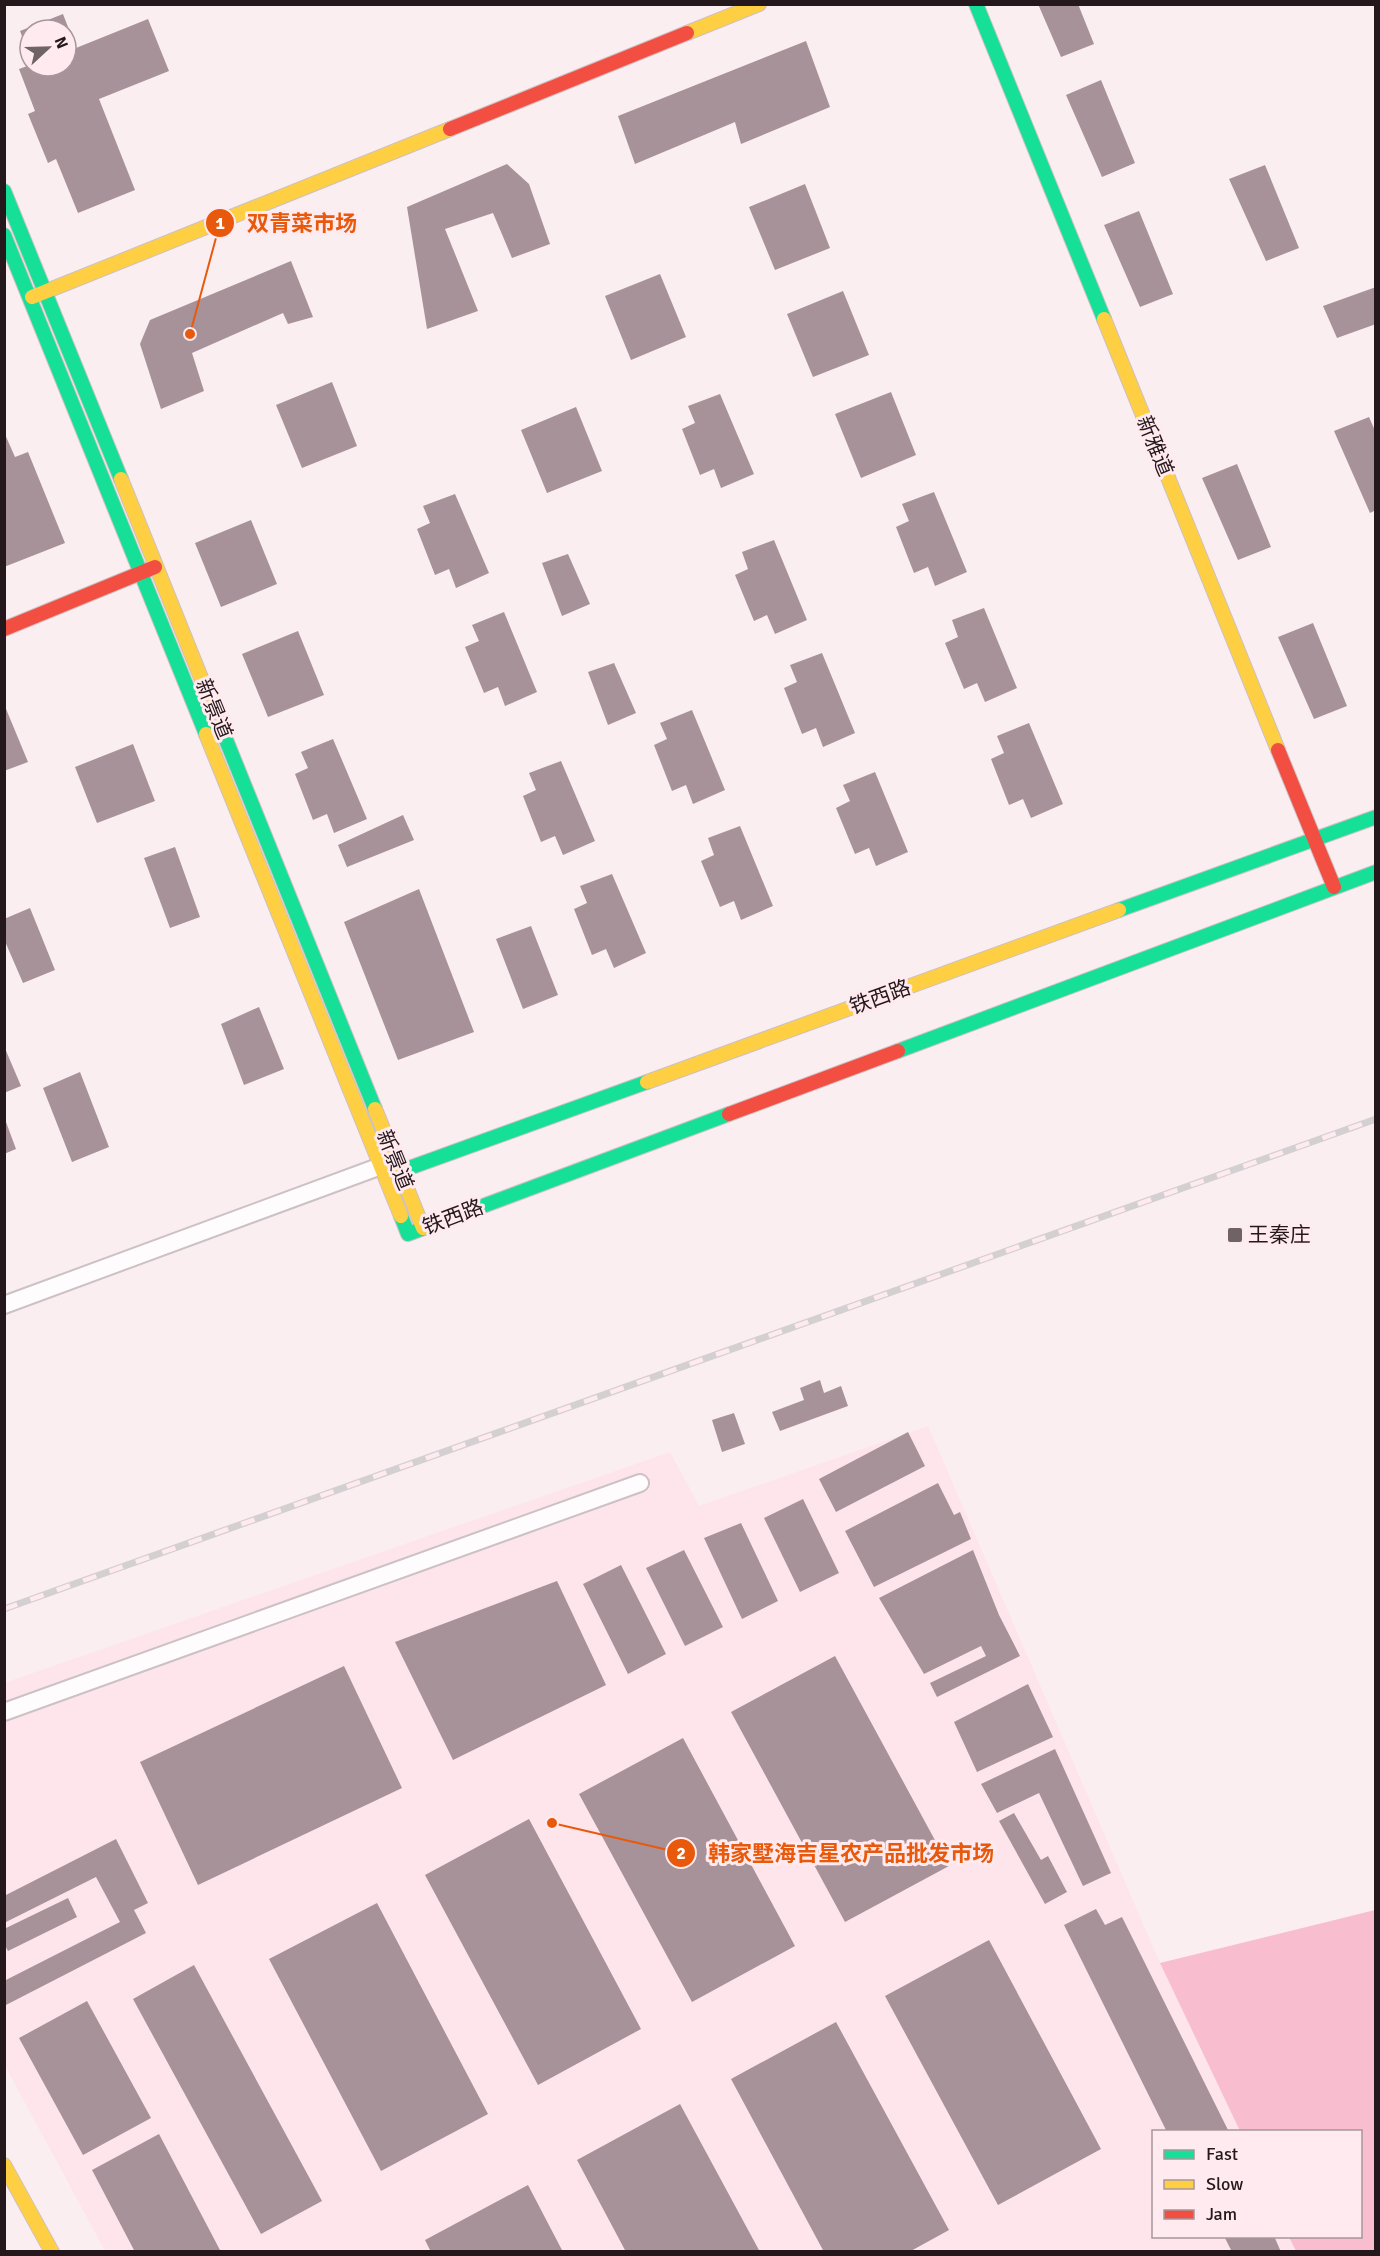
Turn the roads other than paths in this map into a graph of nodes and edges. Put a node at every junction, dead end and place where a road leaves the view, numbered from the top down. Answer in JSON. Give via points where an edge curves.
{"nodes":[{"id":1,"x":759,"y":4,"type":"edge"},
{"id":2,"x":976,"y":4,"type":"edge"},
{"id":3,"x":991,"y":4,"type":"edge"},
{"id":4,"x":4,"y":191,"type":"edge"},
{"id":5,"x":4,"y":236,"type":"edge"},
{"id":6,"x":45,"y":292,"type":"junction"},
{"id":7,"x":30,"y":298,"type":"junction"},
{"id":8,"x":157,"y":567,"type":"junction"},
{"id":9,"x":141,"y":573,"type":"junction"},
{"id":10,"x":4,"y":629,"type":"edge"},
{"id":11,"x":1376,"y":817,"type":"edge"},
{"id":12,"x":1321,"y":836,"type":"junction"},
{"id":13,"x":1376,"y":872,"type":"edge"},
{"id":14,"x":1340,"y":885,"type":"junction"},
{"id":15,"x":390,"y":1169,"type":"junction"},
{"id":16,"x":423,"y":1228,"type":"junction"},
{"id":17,"x":408,"y":1234,"type":"joint"},
{"id":18,"x":4,"y":1305,"type":"edge"},
{"id":19,"x":640,"y":1483,"type":"dead end"},
{"id":20,"x":4,"y":1713,"type":"edge"},
{"id":21,"x":4,"y":2165,"type":"edge"},
{"id":22,"x":52,"y":2252,"type":"edge"}],
"edges":[{"from":1,"to":6,"type":"street"},
{"from":2,"to":12,"type":"street","name":"新雅道"},
{"from":3,"to":12,"type":"street","name":"新雅道"},
{"from":4,"to":6,"type":"street","name":"新景道"},
{"from":5,"to":7,"type":"street","name":"新景道"},
{"from":6,"to":7,"type":"street"},
{"from":6,"to":8,"type":"street","name":"新景道"},
{"from":7,"to":9,"type":"street","name":"新景道"},
{"from":8,"to":9,"type":"street"},
{"from":8,"to":15,"type":"street","name":"新景道"},
{"from":9,"to":10,"type":"street"},
{"from":9,"to":15,"type":"street","name":"新景道"},
{"from":11,"to":12,"type":"street","name":"铁西路"},
{"from":12,"to":14,"type":"street","name":"新雅道"},
{"from":12,"to":15,"type":"street","name":"铁西路"},
{"from":13,"to":14,"type":"street","name":"铁西路"},
{"from":14,"to":16,"type":"street","name":"铁西路"},
{"from":15,"to":16,"type":"street","name":"新景道"},
{"from":15,"to":17,"type":"street","name":"新景道"},
{"from":15,"to":18,"type":"street"},
{"from":16,"to":17,"type":"street","name":"铁西路"},
{"from":19,"to":20,"type":"street"},
{"from":21,"to":22,"type":"street"}]}
